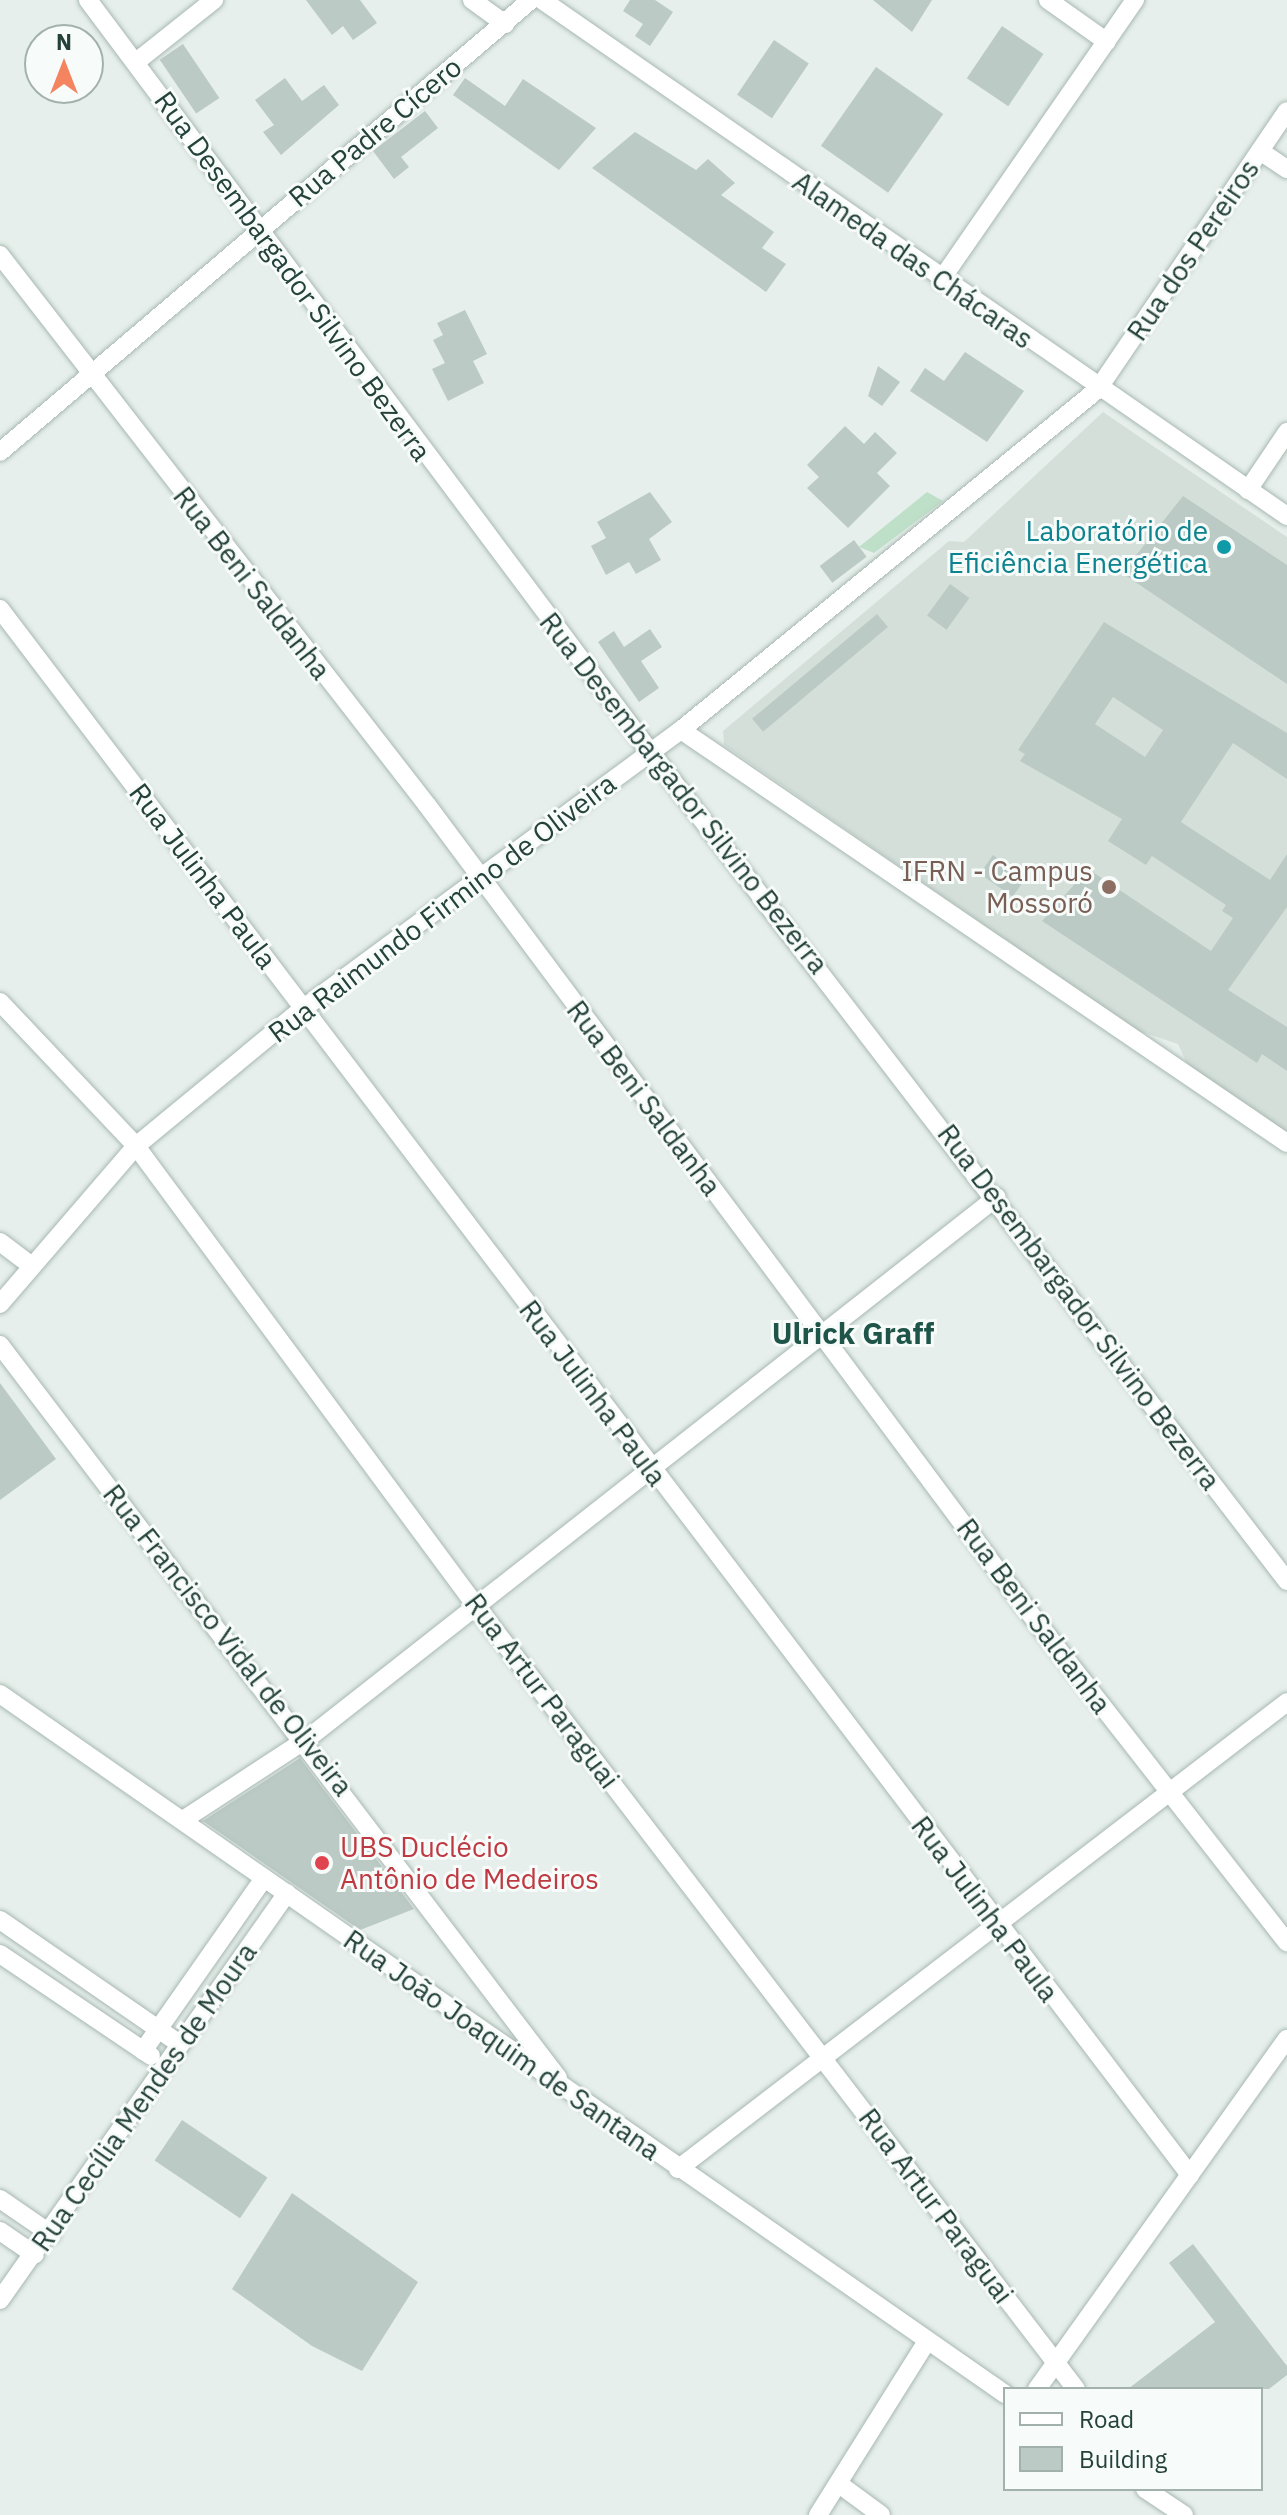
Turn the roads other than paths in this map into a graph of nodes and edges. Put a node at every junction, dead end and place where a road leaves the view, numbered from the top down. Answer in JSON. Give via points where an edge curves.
{"nodes":[{"id":1,"x":88,"y":0,"type":"edge"},
{"id":2,"x":214,"y":0,"type":"edge"},
{"id":3,"x":472,"y":0,"type":"edge"},
{"id":4,"x":531,"y":0,"type":"edge"},
{"id":5,"x":542,"y":0,"type":"edge"},
{"id":6,"x":1048,"y":0,"type":"edge"},
{"id":7,"x":1135,"y":0,"type":"edge"},
{"id":8,"x":505,"y":24,"type":"junction"},
{"id":9,"x":1107,"y":42,"type":"junction"},
{"id":10,"x":136,"y":62,"type":"junction"},
{"id":11,"x":1287,"y":111,"type":"edge"},
{"id":12,"x":1260,"y":151,"type":"junction"},
{"id":13,"x":1287,"y":169,"type":"edge"},
{"id":14,"x":256,"y":230,"type":"junction"},
{"id":15,"x":0,"y":255,"type":"edge"},
{"id":16,"x":941,"y":280,"type":"junction"},
{"id":17,"x":87,"y":374,"type":"junction"},
{"id":18,"x":1098,"y":389,"type":"junction"},
{"id":19,"x":1287,"y":432,"type":"edge"},
{"id":20,"x":0,"y":452,"type":"edge"},
{"id":21,"x":1248,"y":490,"type":"junction"},
{"id":22,"x":1287,"y":516,"type":"edge"},
{"id":23,"x":0,"y":609,"type":"edge"},
{"id":24,"x":681,"y":730,"type":"junction"},
{"id":25,"x":651,"y":753,"type":"junction"},
{"id":26,"x":480,"y":880,"type":"junction"},
{"id":27,"x":0,"y":1002,"type":"edge"},
{"id":28,"x":301,"y":1010,"type":"junction"},
{"id":29,"x":1287,"y":1143,"type":"edge"},
{"id":30,"x":136,"y":1146,"type":"junction"},
{"id":31,"x":997,"y":1197,"type":"junction"},
{"id":32,"x":0,"y":1242,"type":"edge"},
{"id":33,"x":31,"y":1265,"type":"junction"},
{"id":34,"x":0,"y":1304,"type":"edge"},
{"id":35,"x":822,"y":1335,"type":"junction"},
{"id":36,"x":0,"y":1345,"type":"edge"},
{"id":37,"x":649,"y":1466,"type":"junction"},
{"id":38,"x":1287,"y":1581,"type":"edge"},
{"id":39,"x":476,"y":1606,"type":"junction"},
{"id":40,"x":1,"y":1696,"type":"edge"},
{"id":41,"x":1287,"y":1702,"type":"edge"},
{"id":42,"x":307,"y":1739,"type":"junction"},
{"id":43,"x":1170,"y":1792,"type":"junction"},
{"id":44,"x":183,"y":1820,"type":"junction"},
{"id":45,"x":264,"y":1878,"type":"junction"},
{"id":46,"x":287,"y":1893,"type":"junction"},
{"id":47,"x":0,"y":1920,"type":"edge"},
{"id":48,"x":996,"y":1924,"type":"junction"},
{"id":49,"x":1287,"y":1943,"type":"edge"},
{"id":50,"x":0,"y":1954,"type":"edge"},
{"id":51,"x":157,"y":2029,"type":"junction"},
{"id":52,"x":1287,"y":2039,"type":"edge"},
{"id":53,"x":178,"y":2043,"type":"junction"},
{"id":54,"x":143,"y":2051,"type":"junction"},
{"id":55,"x":822,"y":2058,"type":"junction"},
{"id":56,"x":163,"y":2065,"type":"junction"},
{"id":57,"x":568,"y":2091,"type":"junction"},
{"id":58,"x":678,"y":2169,"type":"junction"},
{"id":59,"x":1190,"y":2175,"type":"junction"},
{"id":60,"x":0,"y":2199,"type":"edge"},
{"id":61,"x":0,"y":2231,"type":"edge"},
{"id":62,"x":51,"y":2234,"type":"junction"},
{"id":63,"x":35,"y":2255,"type":"junction"},
{"id":64,"x":0,"y":2300,"type":"edge"},
{"id":65,"x":927,"y":2341,"type":"junction"},
{"id":66,"x":1055,"y":2362,"type":"junction"},
{"id":67,"x":1038,"y":2387,"type":"edge"},
{"id":68,"x":1074,"y":2387,"type":"edge"},
{"id":69,"x":1003,"y":2393,"type":"edge"},
{"id":70,"x":839,"y":2484,"type":"junction"},
{"id":71,"x":1152,"y":2492,"type":"edge"},
{"id":72,"x":818,"y":2515,"type":"edge"},
{"id":73,"x":881,"y":2515,"type":"edge"},
{"id":74,"x":1184,"y":2515,"type":"edge"}],
"edges":[{"from":1,"to":10,"type":"street","name":"Rua Desembargador Silvino Bezerra"},
{"from":2,"to":10,"type":"street"},
{"from":3,"to":8,"type":"street"},
{"from":4,"to":8,"type":"street","name":"Rua Padre Cícero"},
{"from":5,"to":16,"type":"street","name":"Alameda das Chácaras"},
{"from":6,"to":9,"type":"street"},
{"from":7,"to":9,"type":"street"},
{"from":8,"to":14,"type":"street","name":"Rua Padre Cícero"},
{"from":9,"to":16,"type":"street"},
{"from":10,"to":14,"type":"street","name":"Rua Desembargador Silvino Bezerra"},
{"from":11,"to":12,"type":"street","name":"Rua dos Pereiros"},
{"from":12,"to":13,"type":"street"},
{"from":12,"to":18,"type":"street","name":"Rua dos Pereiros"},
{"from":14,"to":17,"type":"street","name":"Rua Padre Cícero"},
{"from":14,"to":25,"type":"street","name":"Rua Desembargador Silvino Bezerra"},
{"from":15,"to":17,"type":"street","name":"Rua Beni Saldanha"},
{"from":16,"to":18,"type":"street","name":"Alameda das Chácaras"},
{"from":17,"to":20,"type":"street","name":"Rua Padre Cícero"},
{"from":17,"to":26,"type":"street","name":"Rua Beni Saldanha"},
{"from":18,"to":21,"type":"street","name":"Alameda das Chácaras"},
{"from":18,"to":24,"type":"street","name":"Rua Raimundo Firmino de Oliveira"},
{"from":19,"to":21,"type":"street"},
{"from":21,"to":22,"type":"street","name":"Alameda das Chácaras"},
{"from":23,"to":28,"type":"street","name":"Rua Julinha Paula"},
{"from":24,"to":25,"type":"street","name":"Rua Raimundo Firmino de Oliveira"},
{"from":24,"to":29,"type":"street"},
{"from":25,"to":26,"type":"street","name":"Rua Raimundo Firmino de Oliveira"},
{"from":25,"to":31,"type":"street","name":"Rua Desembargador Silvino Bezerra"},
{"from":26,"to":28,"type":"street","name":"Rua Raimundo Firmino de Oliveira"},
{"from":26,"to":35,"type":"street","name":"Rua Beni Saldanha"},
{"from":27,"to":30,"type":"street","name":"Rua Artur Paraguai"},
{"from":28,"to":30,"type":"street","name":"Rua Raimundo Firmino de Oliveira"},
{"from":28,"to":37,"type":"street","name":"Rua Julinha Paula"},
{"from":30,"to":33,"type":"street","name":"Rua Raimundo Firmino de Oliveira"},
{"from":30,"to":39,"type":"street","name":"Rua Artur Paraguai"},
{"from":31,"to":35,"type":"street"},
{"from":31,"to":38,"type":"street","name":"Rua Desembargador Silvino Bezerra"},
{"from":32,"to":33,"type":"street"},
{"from":33,"to":34,"type":"street","name":"Rua Raimundo Firmino de Oliveira"},
{"from":35,"to":37,"type":"street"},
{"from":35,"to":43,"type":"street","name":"Rua Beni Saldanha"},
{"from":36,"to":42,"type":"street","name":"Rua Francisco Vidal de Oliveira"},
{"from":37,"to":39,"type":"street"},
{"from":37,"to":48,"type":"street","name":"Rua Julinha Paula"},
{"from":39,"to":42,"type":"street"},
{"from":39,"to":55,"type":"street","name":"Rua Artur Paraguai"},
{"from":40,"to":44,"type":"street","name":"Rua João Joaquim de Santana"},
{"from":41,"to":43,"type":"street"},
{"from":42,"to":44,"type":"street"},
{"from":42,"to":57,"type":"street","name":"Rua Francisco Vidal de Oliveira"},
{"from":43,"to":48,"type":"street"},
{"from":43,"to":49,"type":"street","name":"Rua Beni Saldanha"},
{"from":44,"to":45,"type":"street","name":"Rua João Joaquim de Santana"},
{"from":45,"to":46,"type":"street","name":"Rua João Joaquim de Santana"},
{"from":45,"to":51,"type":"street","name":"Rua Cecília Mendes de Moura"},
{"from":46,"to":53,"type":"street","name":"Rua Cecília Mendes de Moura"},
{"from":46,"to":57,"type":"street","name":"Rua João Joaquim de Santana"},
{"from":47,"to":51,"type":"street"},
{"from":48,"to":55,"type":"street"},
{"from":48,"to":59,"type":"street","name":"Rua Julinha Paula"},
{"from":50,"to":54,"type":"street"},
{"from":51,"to":53,"type":"street"},
{"from":51,"to":54,"type":"street","name":"Rua Cecília Mendes de Moura"},
{"from":52,"to":59,"type":"street"},
{"from":53,"to":56,"type":"street","name":"Rua Cecília Mendes de Moura"},
{"from":54,"to":56,"type":"street"},
{"from":55,"to":58,"type":"street"},
{"from":55,"to":66,"type":"street","name":"Rua Artur Paraguai"},
{"from":56,"to":62,"type":"street","name":"Rua Cecília Mendes de Moura"},
{"from":57,"to":58,"type":"street","name":"Rua João Joaquim de Santana"},
{"from":58,"to":65,"type":"street","name":"Rua João Joaquim de Santana"},
{"from":59,"to":66,"type":"street"},
{"from":60,"to":62,"type":"street"},
{"from":61,"to":63,"type":"street"},
{"from":62,"to":63,"type":"street","name":"Rua Cecília Mendes de Moura"},
{"from":63,"to":64,"type":"street","name":"Rua Cecília Mendes de Moura"},
{"from":65,"to":69,"type":"street","name":"Rua João Joaquim de Santana"},
{"from":65,"to":70,"type":"street"},
{"from":66,"to":67,"type":"street"},
{"from":66,"to":68,"type":"street","name":"Rua Artur Paraguai"},
{"from":70,"to":72,"type":"street"},
{"from":70,"to":73,"type":"street"},
{"from":71,"to":74,"type":"street"}]}
